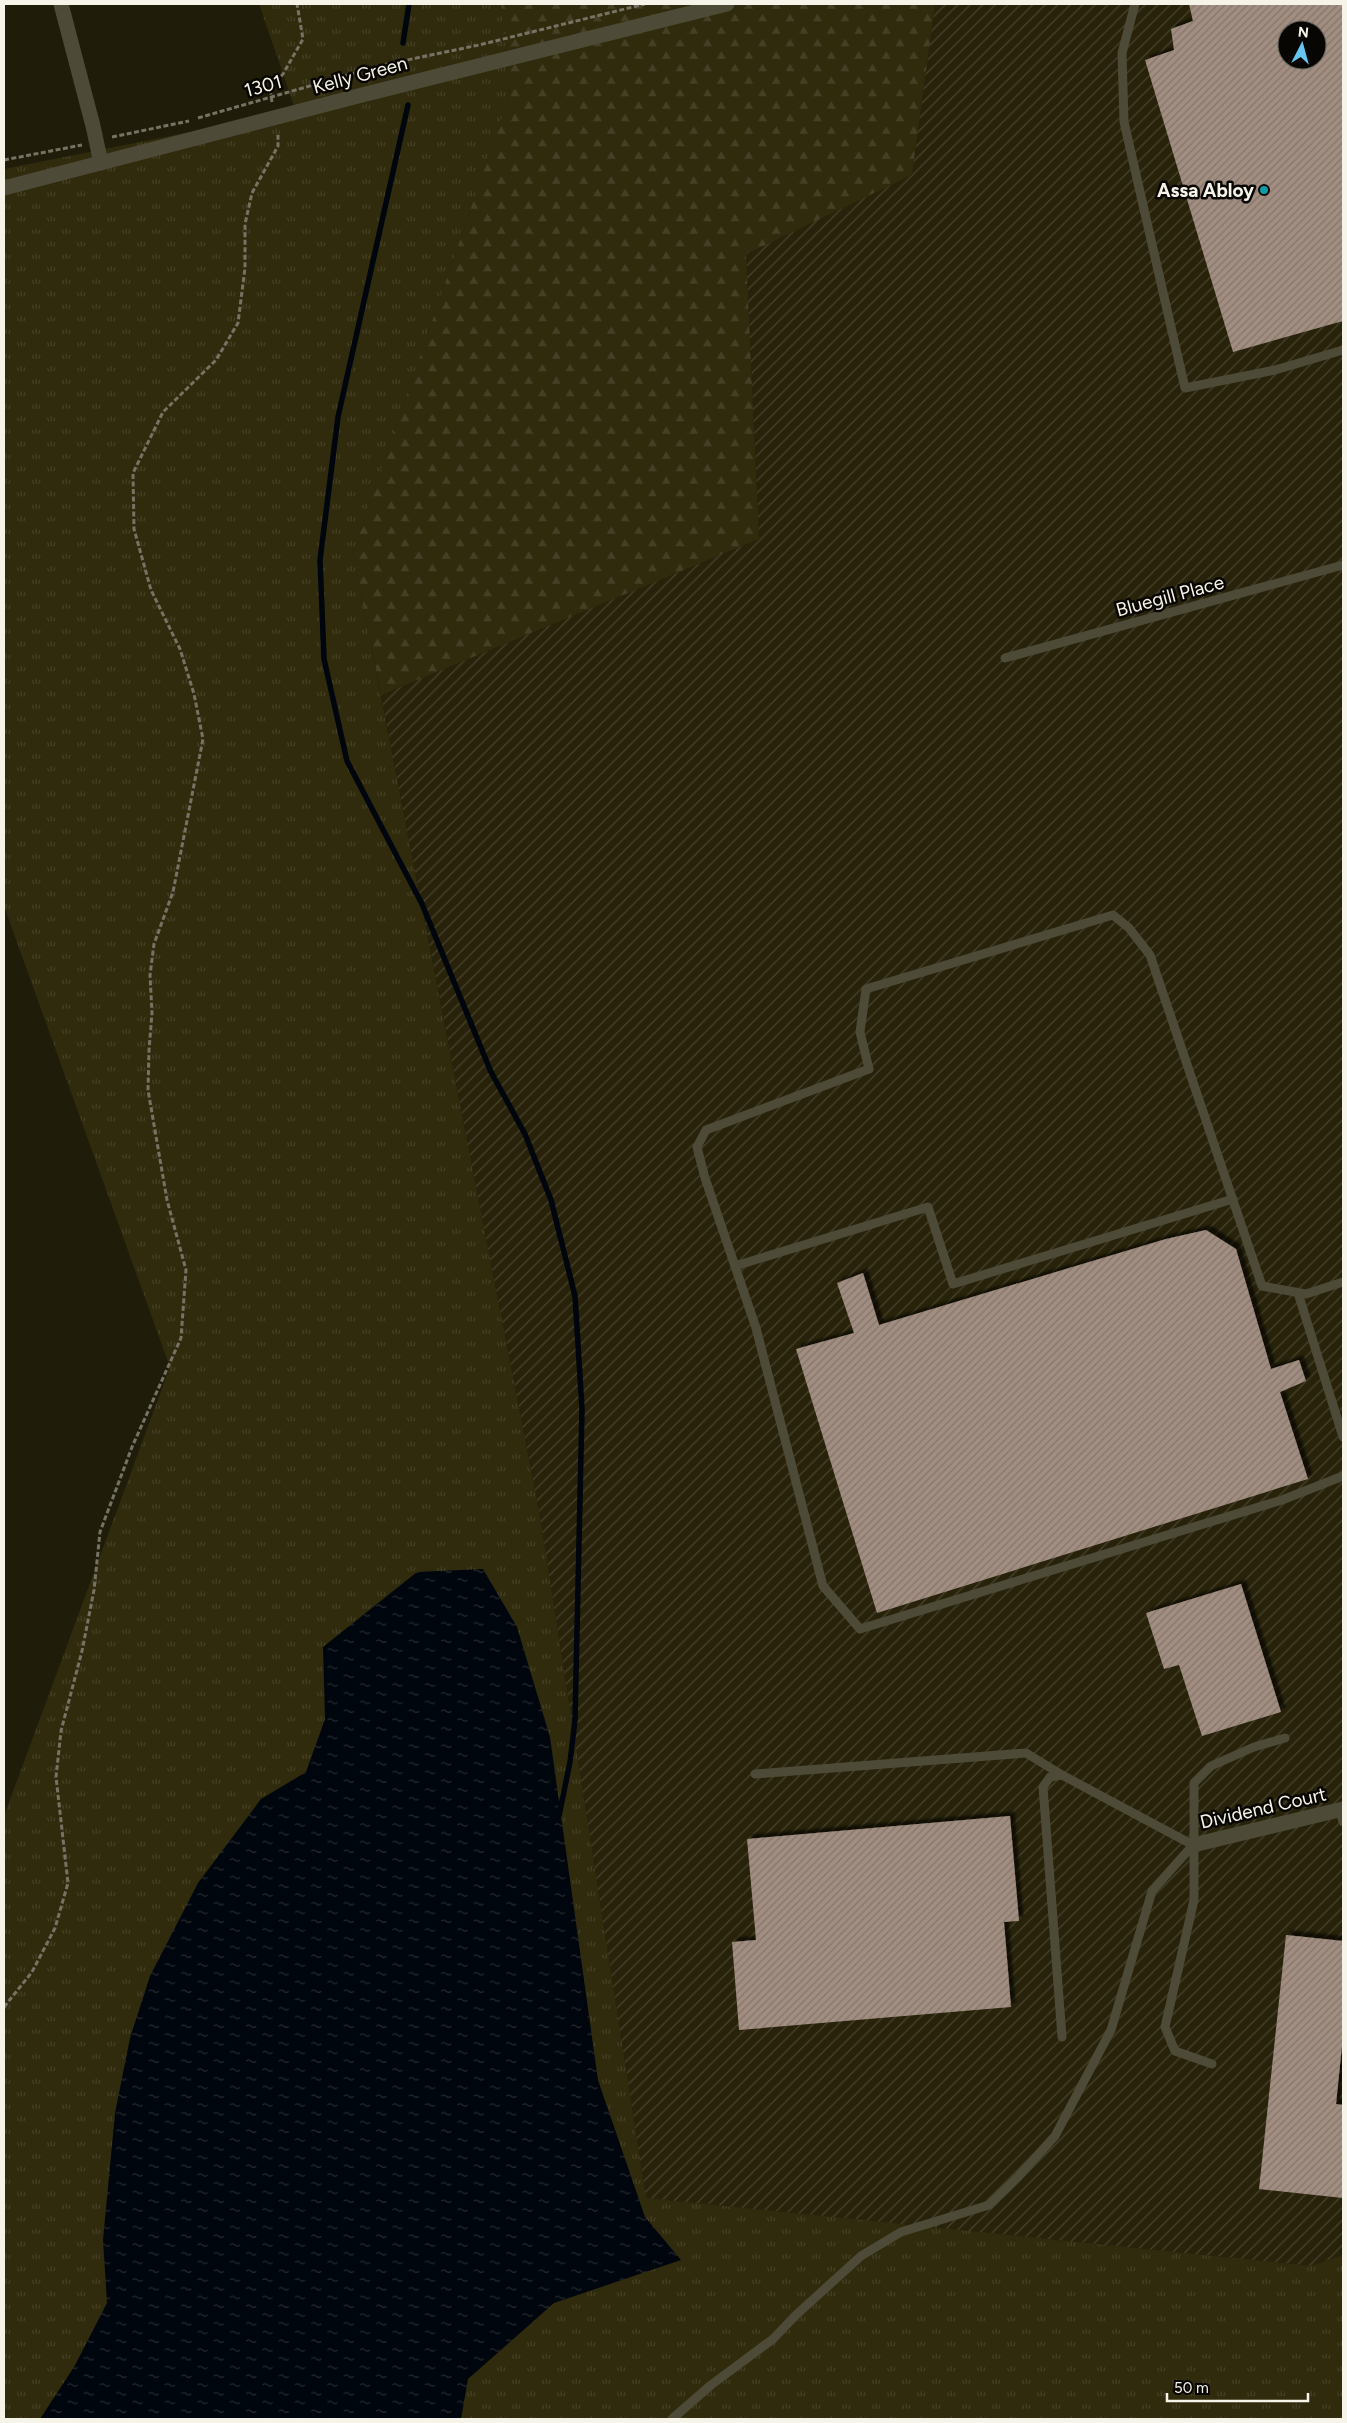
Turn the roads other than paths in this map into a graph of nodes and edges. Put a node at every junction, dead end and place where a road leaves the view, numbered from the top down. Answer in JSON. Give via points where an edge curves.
{"nodes":[{"id":1,"x":61,"y":4,"type":"edge"},
{"id":2,"x":727,"y":4,"type":"edge"},
{"id":3,"x":1136,"y":4,"type":"edge"},
{"id":4,"x":101,"y":163,"type":"junction"},
{"id":5,"x":4,"y":188,"type":"edge"},
{"id":6,"x":1343,"y":350,"type":"edge"},
{"id":7,"x":1343,"y":566,"type":"edge"},
{"id":8,"x":1005,"y":658,"type":"dead end"},
{"id":9,"x":1233,"y":1199,"type":"junction"},
{"id":10,"x":735,"y":1266,"type":"junction"},
{"id":11,"x":1343,"y":1282,"type":"edge"},
{"id":12,"x":1298,"y":1293,"type":"junction"},
{"id":13,"x":1343,"y":1437,"type":"edge"},
{"id":14,"x":1343,"y":1476,"type":"edge"},
{"id":15,"x":1285,"y":1738,"type":"dead end"},
{"id":16,"x":755,"y":1774,"type":"dead end"},
{"id":17,"x":1062,"y":1775,"type":"junction"},
{"id":18,"x":1342,"y":1814,"type":"edge"},
{"id":19,"x":1193,"y":1845,"type":"junction"},
{"id":20,"x":1062,"y":2037,"type":"dead end"},
{"id":21,"x":1212,"y":2064,"type":"dead end"},
{"id":22,"x":672,"y":2419,"type":"edge"}],
"edges":[{"from":1,"to":4,"type":"street"},
{"from":2,"to":4,"type":"street","name":"Kelly Green"},
{"from":3,"to":6,"type":"lane","via":[[1122,52],[1124,122],[1185,388],[1275,370]]},
{"from":4,"to":5,"type":"street","name":"Kelly Green"},
{"from":7,"to":8,"type":"lane","name":"Bluegill Place"},
{"from":9,"to":10,"type":"lane","via":[[953,1284],[928,1207]]},
{"from":9,"to":10,"type":"lane","via":[[1150,954],[1129,928],[1113,915],[866,989],[860,1032],[868,1069],[706,1130],[697,1147]]},
{"from":9,"to":12,"type":"lane","via":[[1262,1286]]},
{"from":10,"to":14,"type":"lane","via":[[756,1328],[824,1586],[860,1629],[1282,1500]]},
{"from":11,"to":12,"type":"lane","via":[[1306,1294]]},
{"from":12,"to":13,"type":"lane"},
{"from":15,"to":19,"type":"lane","via":[[1254,1747],[1211,1766],[1194,1782]]},
{"from":16,"to":17,"type":"lane","via":[[1026,1753]]},
{"from":17,"to":19,"type":"lane"},
{"from":17,"to":20,"type":"lane","via":[[1050,1777],[1043,1787]]},
{"from":18,"to":19,"type":"street","name":"Dividend Court"},
{"from":19,"to":21,"type":"lane","via":[[1194,1900],[1165,2027],[1175,2051]]},
{"from":19,"to":22,"type":"lane","via":[[1152,1891],[1111,2030],[1055,2136],[1017,2178],[989,2205],[901,2232],[861,2256],[774,2339],[711,2385]]}]}
